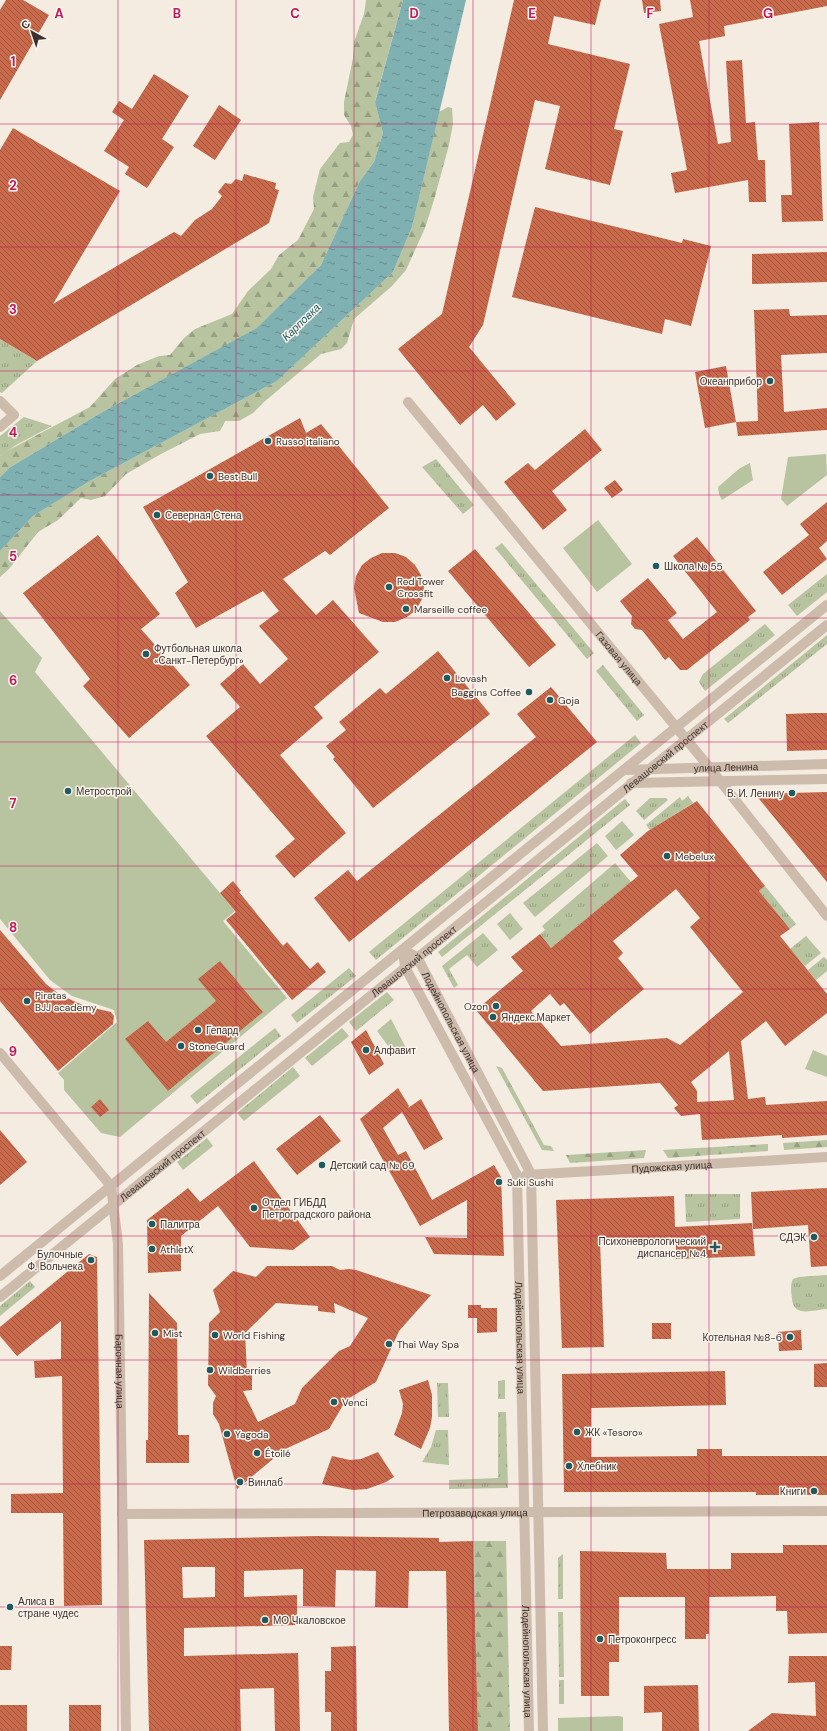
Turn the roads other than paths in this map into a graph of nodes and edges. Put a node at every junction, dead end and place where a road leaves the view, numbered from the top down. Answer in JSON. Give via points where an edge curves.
{"nodes":[{"id":1,"x":0,"y":401,"type":"edge"},
{"id":2,"x":408,"y":402,"type":"dead end"},
{"id":3,"x":0,"y":427,"type":"edge"},
{"id":4,"x":827,"y":605,"type":"edge"},
{"id":5,"x":827,"y":625,"type":"edge"},
{"id":6,"x":677,"y":728,"type":"junction"},
{"id":7,"x":686,"y":739,"type":"junction"},
{"id":8,"x":827,"y":764,"type":"edge"},
{"id":9,"x":709,"y":767,"type":"junction"},
{"id":10,"x":649,"y":769,"type":"junction"},
{"id":11,"x":624,"y":770,"type":"junction"},
{"id":12,"x":827,"y":779,"type":"edge"},
{"id":13,"x":720,"y":781,"type":"junction"},
{"id":14,"x":631,"y":784,"type":"junction"},
{"id":15,"x":827,"y":916,"type":"edge"},
{"id":16,"x":403,"y":950,"type":"junction"},
{"id":17,"x":417,"y":957,"type":"junction"},
{"id":18,"x":405,"y":966,"type":"junction"},
{"id":19,"x":0,"y":1053,"type":"edge"},
{"id":20,"x":827,"y":1157,"type":"edge"},
{"id":21,"x":531,"y":1174,"type":"junction"},
{"id":22,"x":517,"y":1175,"type":"junction"},
{"id":23,"x":111,"y":1186,"type":"junction"},
{"id":24,"x":114,"y":1204,"type":"junction"},
{"id":25,"x":0,"y":1276,"type":"edge"},
{"id":26,"x":0,"y":1297,"type":"edge"},
{"id":27,"x":827,"y":1511,"type":"edge"},
{"id":28,"x":524,"y":1512,"type":"junction"},
{"id":29,"x":539,"y":1512,"type":"junction"},
{"id":30,"x":122,"y":1514,"type":"junction"},
{"id":31,"x":126,"y":1731,"type":"edge"},
{"id":32,"x":529,"y":1731,"type":"edge"},
{"id":33,"x":543,"y":1731,"type":"edge"}],
"edges":[{"from":1,"to":3,"type":"street","via":[[14,415]]},
{"from":2,"to":6,"type":"street","name":"Газовая улица"},
{"from":4,"to":6,"type":"street","name":"Левашовский проспект"},
{"from":5,"to":7,"type":"street","name":"Левашовский проспект"},
{"from":6,"to":7,"type":"street","name":"Газовая улица"},
{"from":6,"to":11,"type":"street","name":"Левашовский проспект"},
{"from":7,"to":9,"type":"street","name":"Газовая улица"},
{"from":7,"to":10,"type":"street","name":"Левашовский проспект"},
{"from":8,"to":9,"type":"street","name":"улица Ленина"},
{"from":9,"to":10,"type":"street","name":"улица Ленина"},
{"from":9,"to":13,"type":"street","name":"Газовая улица"},
{"from":10,"to":11,"type":"street","name":"улица Ленина"},
{"from":10,"to":14,"type":"street","name":"Левашовский проспект"},
{"from":11,"to":16,"type":"street","name":"Левашовский проспект"},
{"from":12,"to":13,"type":"street","name":"улица Ленина"},
{"from":13,"to":14,"type":"street","name":"улица Ленина"},
{"from":13,"to":15,"type":"street","name":"Газовая улица"},
{"from":14,"to":17,"type":"street","name":"Левашовский проспект"},
{"from":16,"to":17,"type":"street"},
{"from":16,"to":18,"type":"street","name":"Лодейнопольская улица"},
{"from":16,"to":23,"type":"street","name":"Левашовский проспект"},
{"from":17,"to":18,"type":"street","name":"Левашовский проспект"},
{"from":17,"to":21,"type":"street","name":"Лодейнопольская улица"},
{"from":18,"to":22,"type":"street","name":"Лодейнопольская улица"},
{"from":18,"to":24,"type":"street","name":"Левашовский проспект"},
{"from":19,"to":23,"type":"street"},
{"from":20,"to":21,"type":"street","name":"Пудожская улица"},
{"from":21,"to":22,"type":"street","name":"Пудожская улица"},
{"from":21,"to":29,"type":"street","name":"Лодейнопольская улица"},
{"from":22,"to":28,"type":"street","name":"Лодейнопольская улица"},
{"from":23,"to":24,"type":"street","name":"Барочная улица"},
{"from":23,"to":25,"type":"street","name":"Левашовский проспект"},
{"from":24,"to":26,"type":"street","name":"Левашовский проспект"},
{"from":24,"to":30,"type":"street","name":"Барочная улица","via":[[118,1244]]},
{"from":27,"to":29,"type":"street","name":"Петрозаводская улица"},
{"from":28,"to":29,"type":"street","name":"Петрозаводская улица"},
{"from":28,"to":30,"type":"street","name":"Петрозаводская улица"},
{"from":28,"to":32,"type":"street","name":"Лодейнопольская улица"},
{"from":29,"to":33,"type":"street","name":"Лодейнопольская улица"},
{"from":30,"to":31,"type":"street","name":"Барочная улица"}]}
